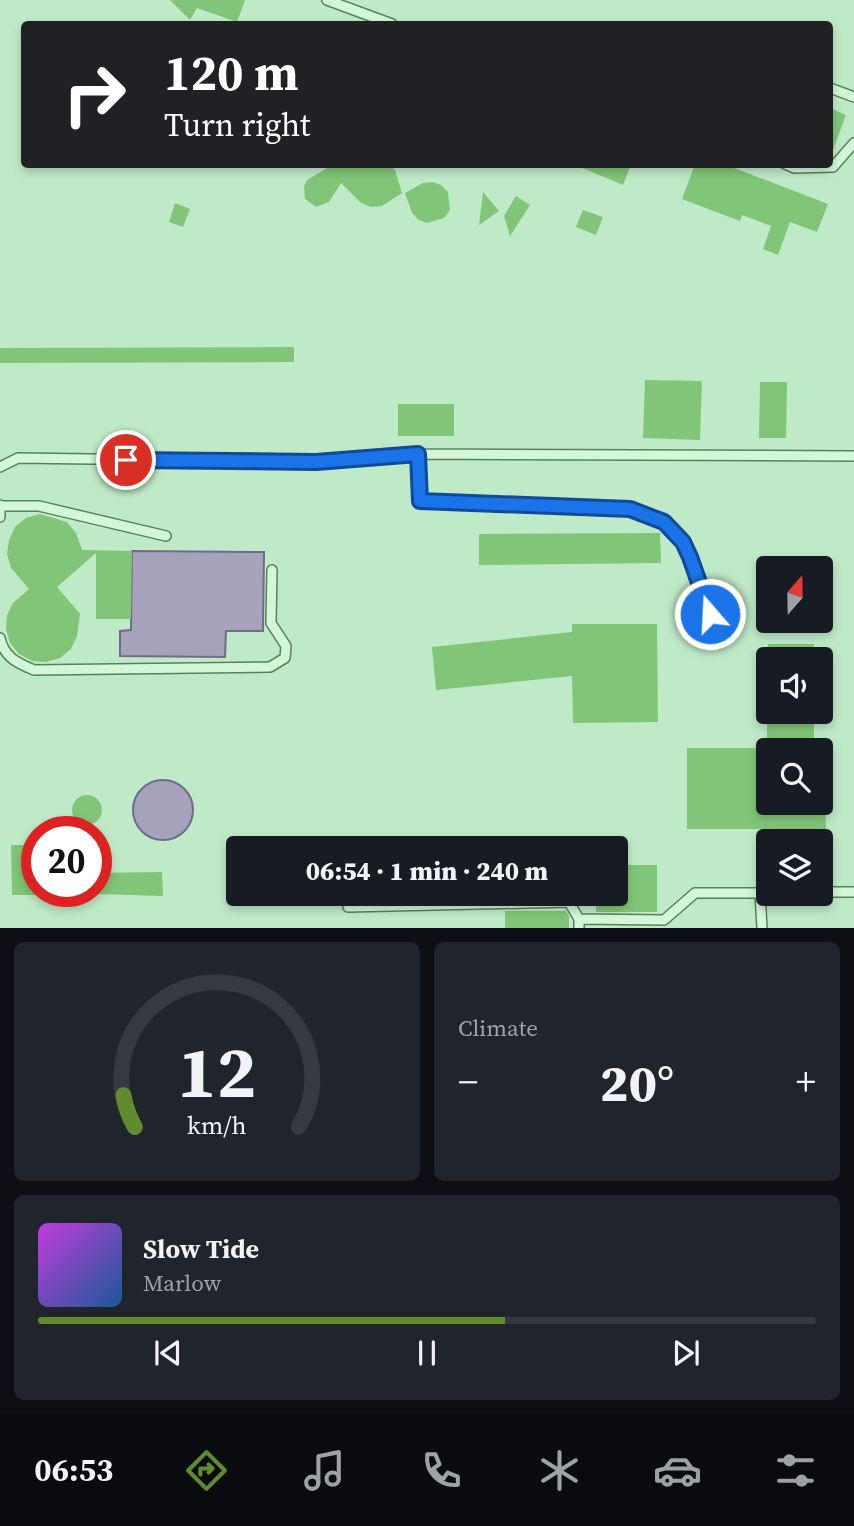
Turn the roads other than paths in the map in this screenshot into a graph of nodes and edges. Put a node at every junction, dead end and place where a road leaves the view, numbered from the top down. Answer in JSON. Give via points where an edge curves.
{"nodes":[{"id":1,"x":327,"y":0,"type":"edge"},
{"id":2,"x":384,"y":21,"type":"edge"},
{"id":3,"x":833,"y":89,"type":"edge"},
{"id":4,"x":854,"y":97,"type":"edge"},
{"id":5,"x":854,"y":143,"type":"edge"},
{"id":6,"x":833,"y":167,"type":"edge"},
{"id":7,"x":418,"y":454,"type":"junction"},
{"id":8,"x":854,"y":456,"type":"edge"},
{"id":9,"x":0,"y":467,"type":"edge"},
{"id":10,"x":0,"y":505,"type":"edge"},
{"id":11,"x":0,"y":517,"type":"edge"},
{"id":12,"x":166,"y":536,"type":"dead end"},
{"id":13,"x":272,"y":570,"type":"dead end"},
{"id":14,"x":710,"y":614,"type":"dead end"},
{"id":15,"x":0,"y":638,"type":"edge"},
{"id":16,"x":833,"y":892,"type":"edge"},
{"id":17,"x":854,"y":892,"type":"edge"},
{"id":18,"x":756,"y":893,"type":"edge"},
{"id":19,"x":763,"y":906,"type":"edge"},
{"id":20,"x":348,"y":907,"type":"dead end"},
{"id":21,"x":579,"y":923,"type":"edge"},
{"id":22,"x":762,"y":928,"type":"edge"}],
"edges":[{"from":1,"to":2,"type":"lane"},
{"from":3,"to":4,"type":"lane"},
{"from":5,"to":6,"type":"lane"},
{"from":7,"to":8,"type":"lane"},
{"from":7,"to":9,"type":"lane","via":[[316,462],[18,458]]},
{"from":7,"to":14,"type":"lane","via":[[420,501],[630,509],[664,522],[683,542]]},
{"from":10,"to":11,"type":"lane"},
{"from":10,"to":12,"type":"lane","via":[[39,506]]},
{"from":13,"to":15,"type":"lane","via":[[271,623],[286,646],[285,658],[270,667],[34,670],[14,662]]},
{"from":16,"to":17,"type":"lane"},
{"from":18,"to":21,"type":"lane","via":[[695,893],[664,920]]},
{"from":19,"to":22,"type":"lane"},
{"from":20,"to":21,"type":"lane","via":[[569,902]]}]}
